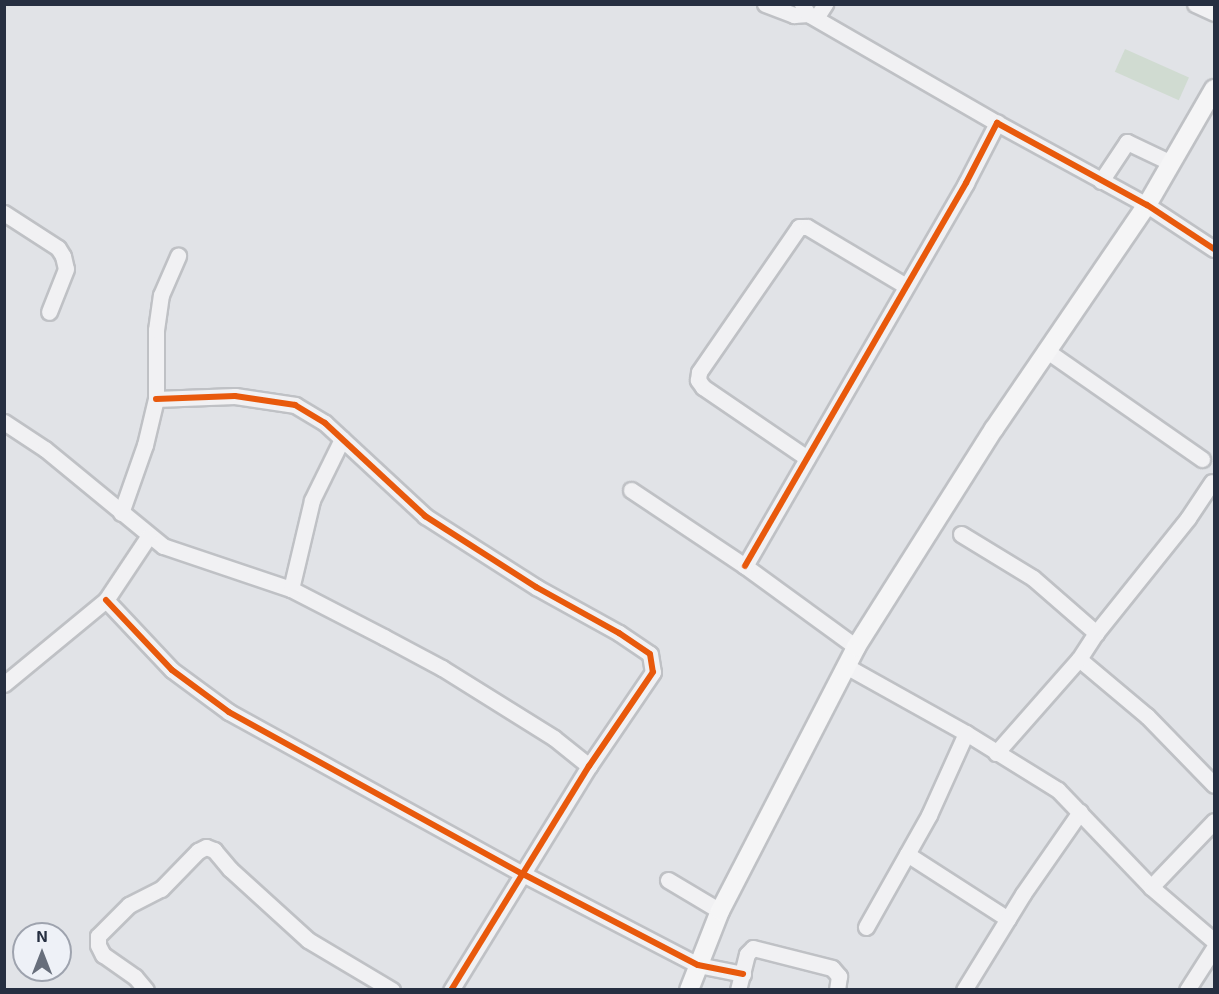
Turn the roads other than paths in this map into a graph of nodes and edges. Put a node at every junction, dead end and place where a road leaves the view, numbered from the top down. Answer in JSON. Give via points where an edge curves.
{"nodes":[{"id":1,"x":765,"y":4,"type":"edge"},
{"id":2,"x":825,"y":4,"type":"edge"},
{"id":3,"x":1195,"y":4,"type":"edge"},
{"id":4,"x":809,"y":12,"type":"edge"},
{"id":5,"x":1215,"y":13,"type":"edge"},
{"id":6,"x":1215,"y":89,"type":"edge"},
{"id":7,"x":997,"y":123,"type":"junction"},
{"id":8,"x":1171,"y":163,"type":"junction"},
{"id":9,"x":1101,"y":181,"type":"junction"},
{"id":10,"x":1147,"y":205,"type":"junction"},
{"id":11,"x":4,"y":213,"type":"edge"},
{"id":12,"x":1215,"y":249,"type":"edge"},
{"id":13,"x":178,"y":256,"type":"dead end"},
{"id":14,"x":906,"y":286,"type":"junction"},
{"id":15,"x":49,"y":312,"type":"dead end"},
{"id":16,"x":1047,"y":351,"type":"junction"},
{"id":17,"x":156,"y":399,"type":"junction"},
{"id":18,"x":4,"y":422,"type":"edge"},
{"id":19,"x":342,"y":440,"type":"junction"},
{"id":20,"x":807,"y":458,"type":"junction"},
{"id":21,"x":1202,"y":459,"type":"dead end"},
{"id":22,"x":1214,"y":481,"type":"edge"},
{"id":23,"x":631,"y":490,"type":"dead end"},
{"id":24,"x":121,"y":513,"type":"junction"},
{"id":25,"x":961,"y":534,"type":"dead end"},
{"id":26,"x":148,"y":537,"type":"junction"},
{"id":27,"x":745,"y":566,"type":"junction"},
{"id":28,"x":291,"y":589,"type":"junction"},
{"id":29,"x":106,"y":600,"type":"junction"},
{"id":30,"x":1096,"y":633,"type":"junction"},
{"id":31,"x":856,"y":646,"type":"junction"},
{"id":32,"x":1079,"y":659,"type":"junction"},
{"id":33,"x":846,"y":666,"type":"junction"},
{"id":34,"x":4,"y":684,"type":"edge"},
{"id":35,"x":966,"y":733,"type":"junction"},
{"id":36,"x":996,"y":753,"type":"junction"},
{"id":37,"x":589,"y":766,"type":"junction"},
{"id":38,"x":1215,"y":785,"type":"edge"},
{"id":39,"x":1080,"y":812,"type":"junction"},
{"id":40,"x":1215,"y":821,"type":"edge"},
{"id":41,"x":907,"y":854,"type":"junction"},
{"id":42,"x":523,"y":874,"type":"junction"},
{"id":43,"x":668,"y":880,"type":"dead end"},
{"id":44,"x":1151,"y":887,"type":"junction"},
{"id":45,"x":720,"y":911,"type":"junction"},
{"id":46,"x":1008,"y":919,"type":"junction"},
{"id":47,"x":866,"y":927,"type":"dead end"},
{"id":48,"x":1215,"y":941,"type":"edge"},
{"id":49,"x":1215,"y":948,"type":"edge"},
{"id":50,"x":698,"y":965,"type":"junction"},
{"id":51,"x":743,"y":974,"type":"junction"},
{"id":52,"x":146,"y":990,"type":"edge"},
{"id":53,"x":393,"y":990,"type":"edge"},
{"id":54,"x":451,"y":990,"type":"edge"},
{"id":55,"x":689,"y":990,"type":"edge"},
{"id":56,"x":738,"y":990,"type":"edge"},
{"id":57,"x":837,"y":990,"type":"edge"},
{"id":58,"x":964,"y":990,"type":"edge"},
{"id":59,"x":1187,"y":990,"type":"edge"}],
"edges":[{"from":1,"to":4,"type":"street","via":[[794,15]]},
{"from":2,"to":4,"type":"street"},
{"from":3,"to":5,"type":"street"},
{"from":4,"to":7,"type":"street"},
{"from":6,"to":8,"type":"main road"},
{"from":7,"to":9,"type":"street"},
{"from":7,"to":14,"type":"street"},
{"from":8,"to":9,"type":"street","via":[[1127,142]]},
{"from":8,"to":10,"type":"main road"},
{"from":9,"to":10,"type":"street"},
{"from":10,"to":12,"type":"street"},
{"from":10,"to":16,"type":"main road"},
{"from":11,"to":15,"type":"street","via":[[58,248],[63,256],[66,269]]},
{"from":13,"to":17,"type":"street","via":[[161,294],[156,330]]},
{"from":14,"to":20,"type":"street"},
{"from":14,"to":20,"type":"street","via":[[807,227],[798,228],[699,372],[698,380],[703,387]]},
{"from":16,"to":21,"type":"street"},
{"from":16,"to":31,"type":"main road"},
{"from":17,"to":19,"type":"street","via":[[235,396],[295,405],[325,423]]},
{"from":17,"to":24,"type":"street"},
{"from":18,"to":24,"type":"street","via":[[45,449]]},
{"from":19,"to":28,"type":"street","via":[[312,500]]},
{"from":19,"to":37,"type":"street","via":[[425,516],[650,654],[652,672]]},
{"from":20,"to":27,"type":"street"},
{"from":22,"to":30,"type":"street"},
{"from":23,"to":27,"type":"street"},
{"from":24,"to":26,"type":"street"},
{"from":25,"to":30,"type":"street","via":[[1033,578]]},
{"from":26,"to":28,"type":"street","via":[[163,546]]},
{"from":26,"to":29,"type":"street"},
{"from":27,"to":31,"type":"street"},
{"from":28,"to":37,"type":"street","via":[[441,668],[554,738]]},
{"from":29,"to":34,"type":"street"},
{"from":29,"to":42,"type":"street","via":[[172,670],[229,712]]},
{"from":30,"to":32,"type":"street"},
{"from":31,"to":33,"type":"main road"},
{"from":32,"to":36,"type":"street"},
{"from":32,"to":38,"type":"street","via":[[1147,716]]},
{"from":33,"to":35,"type":"street"},
{"from":33,"to":45,"type":"main road"},
{"from":35,"to":36,"type":"street"},
{"from":35,"to":41,"type":"street"},
{"from":36,"to":39,"type":"street","via":[[1058,790]]},
{"from":37,"to":42,"type":"street"},
{"from":39,"to":44,"type":"street"},
{"from":39,"to":46,"type":"street"},
{"from":40,"to":44,"type":"street"},
{"from":41,"to":46,"type":"street"},
{"from":41,"to":47,"type":"street"},
{"from":42,"to":50,"type":"street"},
{"from":42,"to":54,"type":"street"},
{"from":43,"to":45,"type":"street"},
{"from":44,"to":48,"type":"street"},
{"from":45,"to":50,"type":"main road"},
{"from":46,"to":58,"type":"street"},
{"from":49,"to":59,"type":"street"},
{"from":50,"to":51,"type":"street"},
{"from":50,"to":55,"type":"main road"},
{"from":51,"to":56,"type":"street"},
{"from":51,"to":57,"type":"street","via":[[747,954],[757,948],[832,968],[839,976]]},
{"from":52,"to":53,"type":"street","via":[[104,955],[98,936],[129,905],[160,889],[198,851],[207,847],[308,940]]}]}
